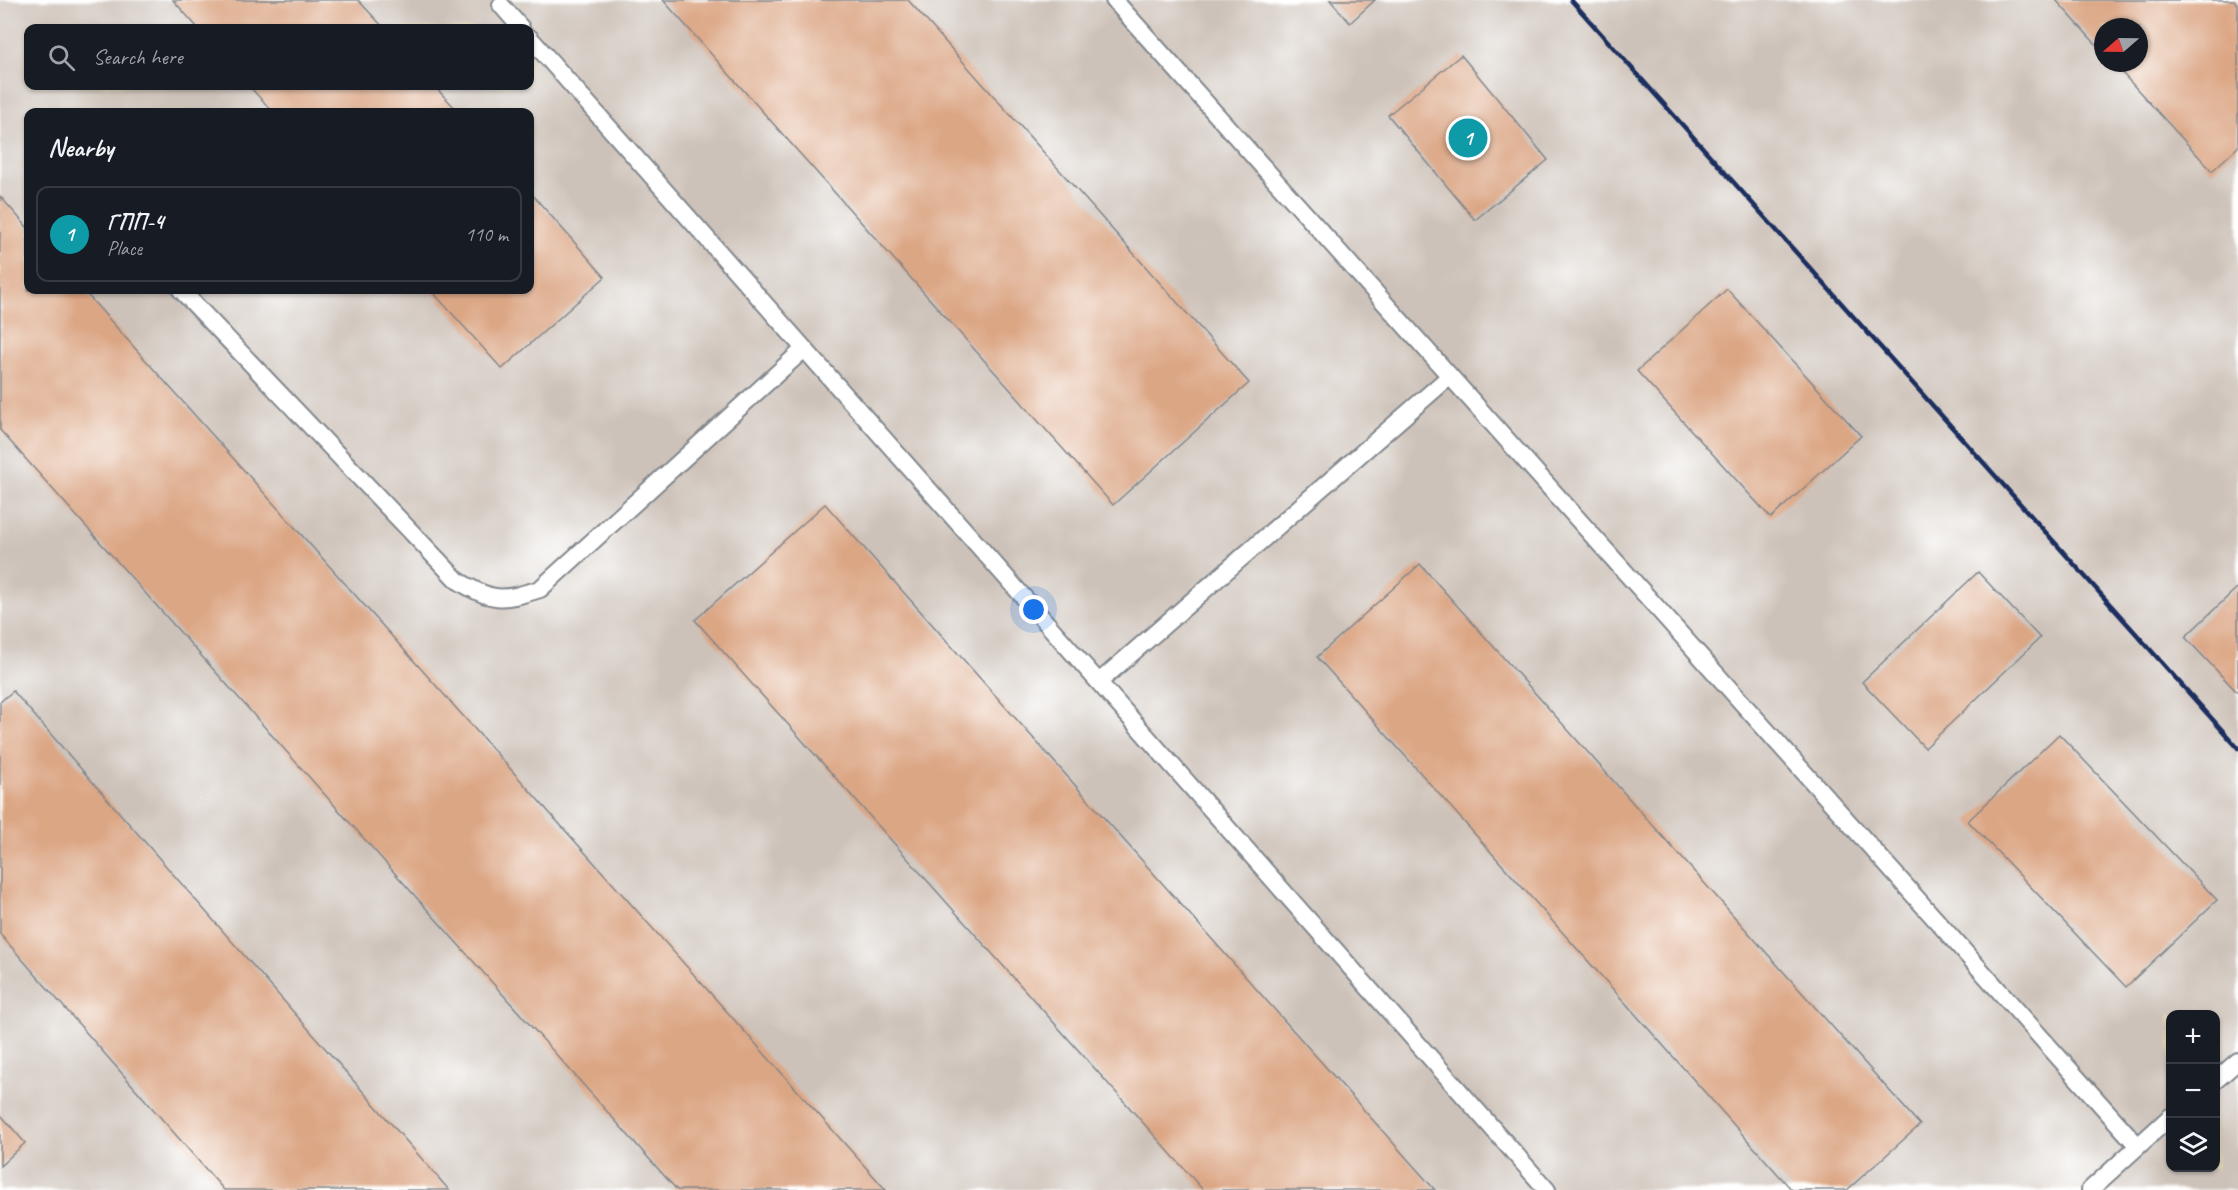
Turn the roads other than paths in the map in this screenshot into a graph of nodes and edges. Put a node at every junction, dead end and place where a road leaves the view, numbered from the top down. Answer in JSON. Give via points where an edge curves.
{"nodes":[{"id":1,"x":1114,"y":0,"type":"edge"},
{"id":2,"x":501,"y":5,"type":"dead end"},
{"id":3,"x":518,"y":24,"type":"edge"},
{"id":4,"x":534,"y":43,"type":"edge"},
{"id":5,"x":185,"y":294,"type":"edge"},
{"id":6,"x":804,"y":349,"type":"junction"},
{"id":7,"x":1450,"y":376,"type":"junction"},
{"id":8,"x":1099,"y":682,"type":"junction"},
{"id":9,"x":2238,"y":1061,"type":"edge"},
{"id":10,"x":2220,"y":1077,"type":"edge"},
{"id":11,"x":2169,"y":1118,"type":"edge"},
{"id":12,"x":2137,"y":1145,"type":"junction"},
{"id":13,"x":1547,"y":1190,"type":"edge"},
{"id":14,"x":2090,"y":1190,"type":"edge"}],
"edges":[{"from":1,"to":7,"type":"lane"},
{"from":2,"to":3,"type":"lane"},
{"from":4,"to":6,"type":"lane"},
{"from":5,"to":6,"type":"lane","via":[[457,580],[482,596],[512,597],[540,589]]},
{"from":6,"to":8,"type":"lane"},
{"from":7,"to":8,"type":"lane"},
{"from":7,"to":12,"type":"lane"},
{"from":8,"to":13,"type":"lane"},
{"from":9,"to":10,"type":"lane"},
{"from":11,"to":12,"type":"lane"},
{"from":12,"to":14,"type":"lane"}]}
